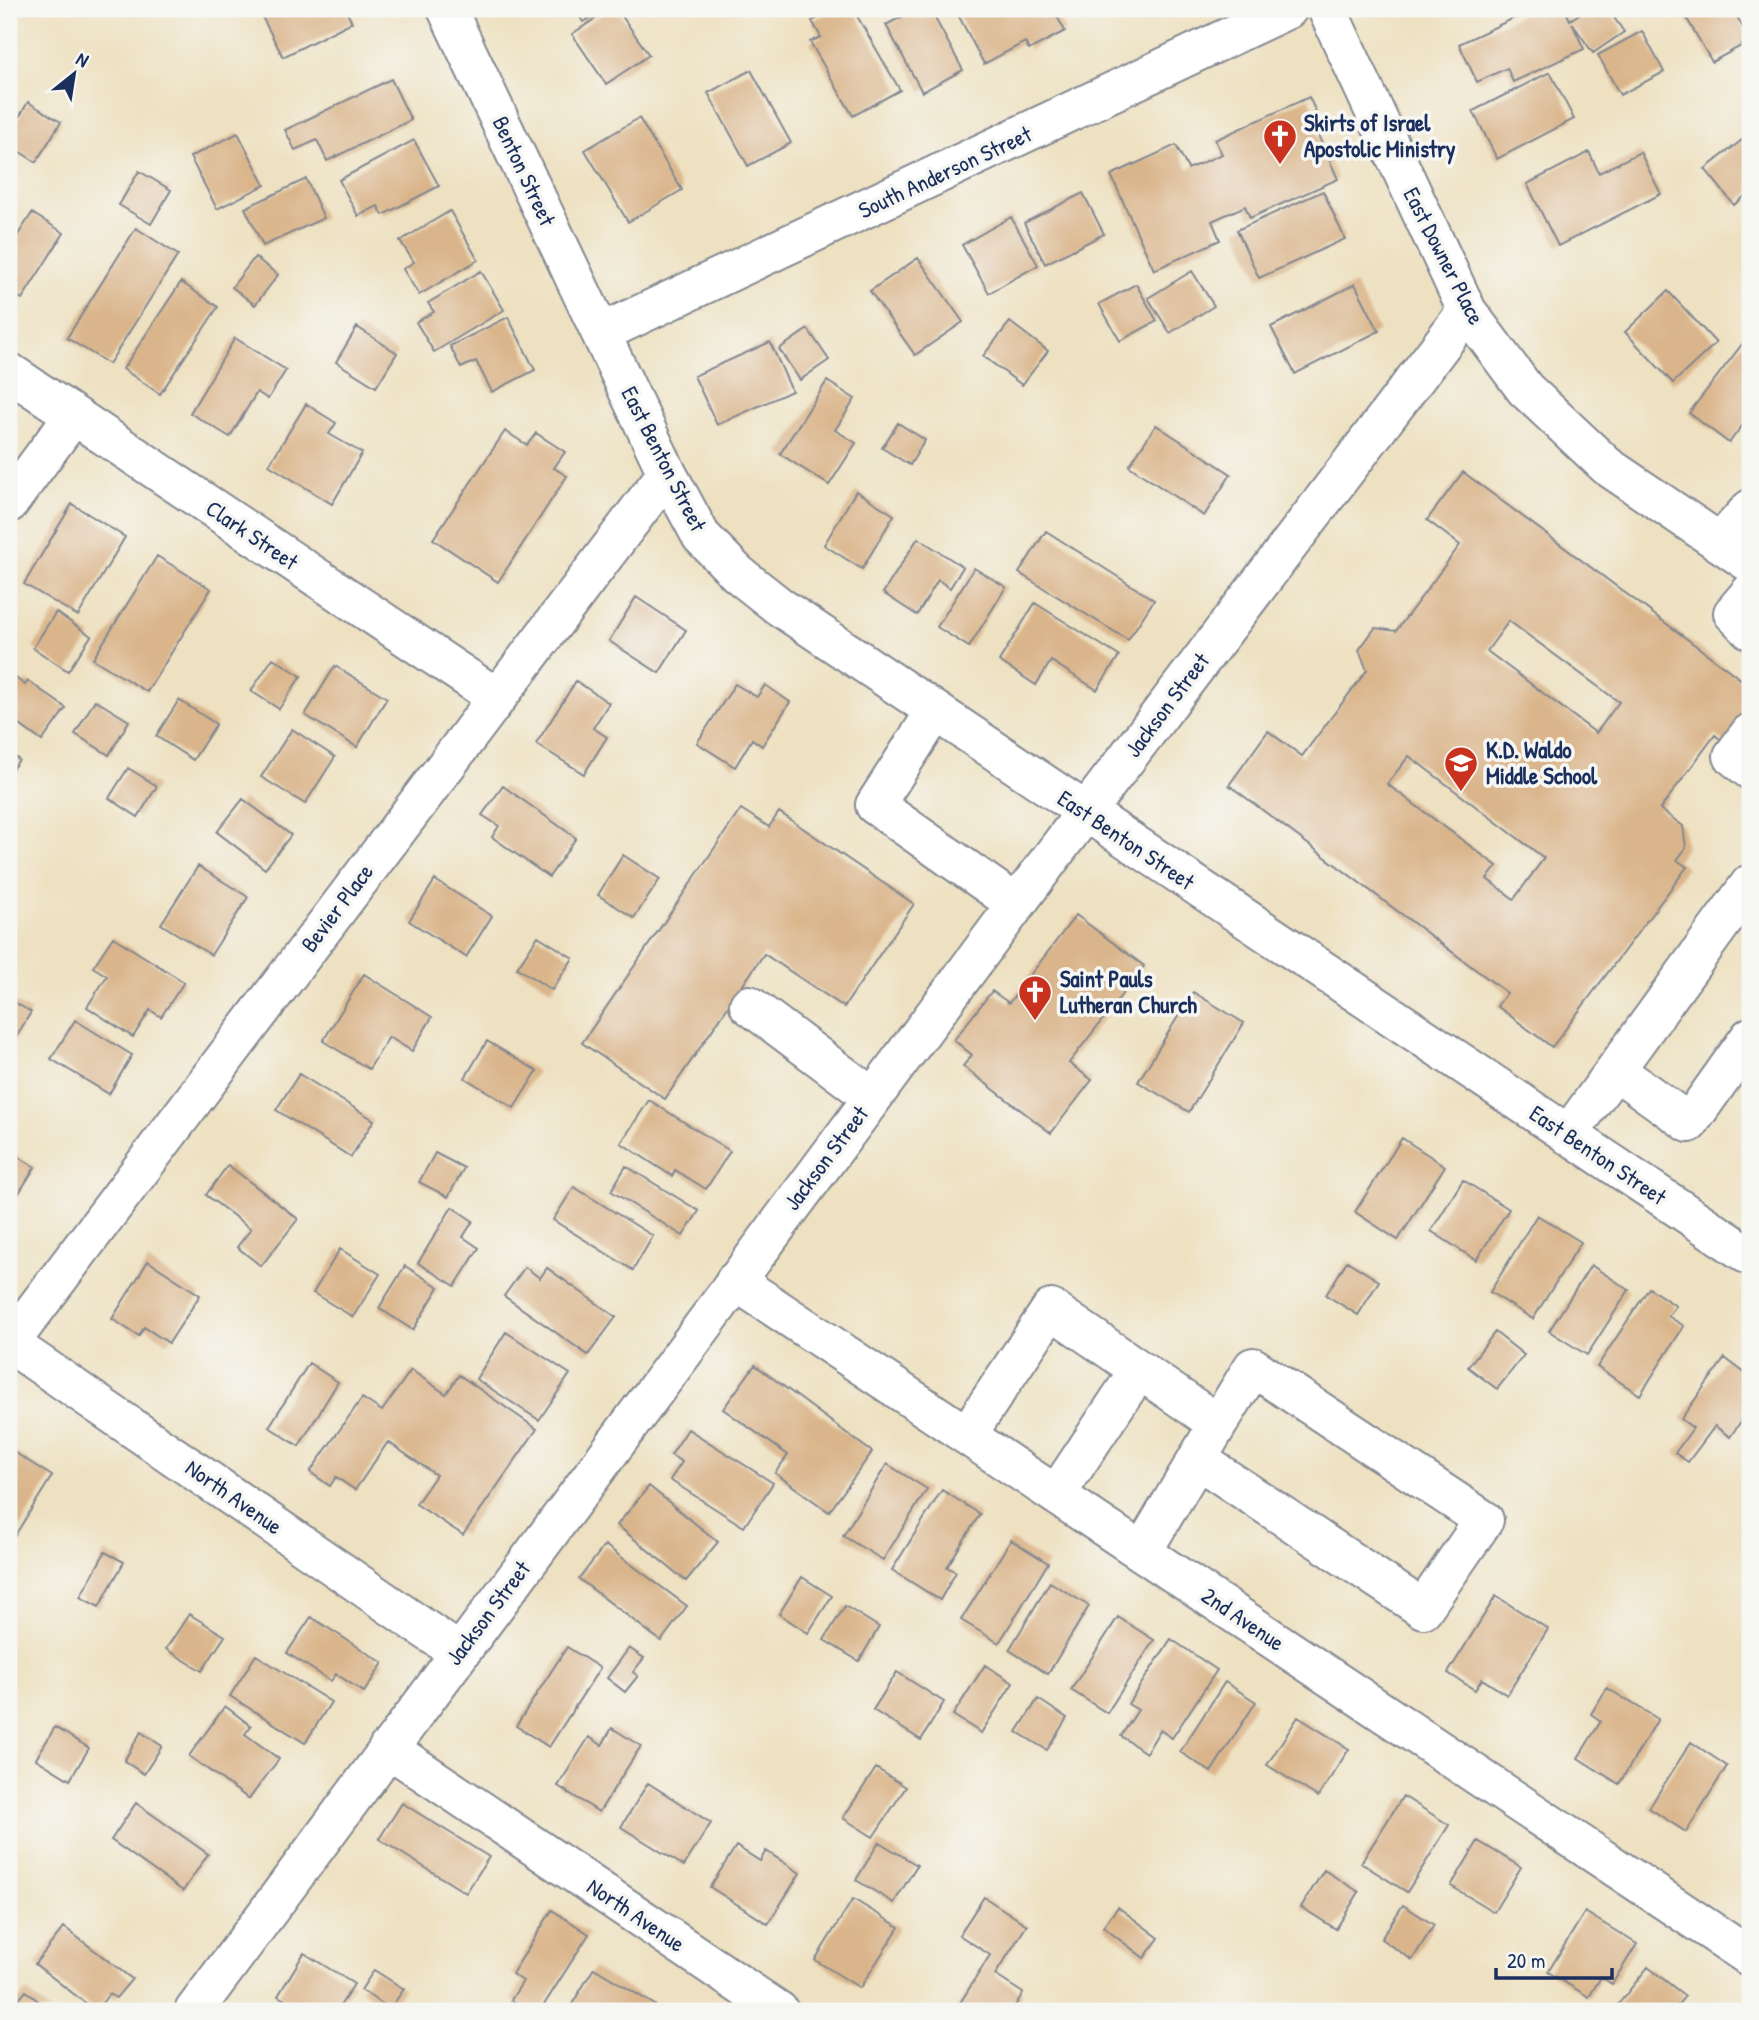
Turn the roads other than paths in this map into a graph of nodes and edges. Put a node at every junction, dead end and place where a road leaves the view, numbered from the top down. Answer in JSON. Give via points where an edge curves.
{"nodes":[{"id":1,"x":447,"y":9,"type":"edge"},
{"id":2,"x":1288,"y":9,"type":"edge"},
{"id":3,"x":1327,"y":9,"type":"edge"},
{"id":4,"x":1467,"y":311,"type":"junction"},
{"id":5,"x":601,"y":333,"type":"junction"},
{"id":6,"x":9,"y":372,"type":"edge"},
{"id":7,"x":73,"y":416,"type":"junction"},
{"id":8,"x":667,"y":473,"type":"junction"},
{"id":9,"x":9,"y":503,"type":"edge"},
{"id":10,"x":1750,"y":509,"type":"edge"},
{"id":11,"x":1735,"y":553,"type":"edge"},
{"id":12,"x":1750,"y":593,"type":"edge"},
{"id":13,"x":1750,"y":630,"type":"edge"},
{"id":14,"x":496,"y":697,"type":"junction"},
{"id":15,"x":935,"y":712,"type":"junction"},
{"id":16,"x":1750,"y":733,"type":"edge"},
{"id":17,"x":1750,"y":770,"type":"edge"},
{"id":18,"x":1084,"y":813,"type":"junction"},
{"id":19,"x":1750,"y":884,"type":"edge"},
{"id":20,"x":1016,"y":904,"type":"junction"},
{"id":21,"x":749,"y":1005,"type":"dead end"},
{"id":22,"x":1750,"y":1037,"type":"edge"},
{"id":23,"x":1615,"y":1070,"type":"junction"},
{"id":24,"x":872,"y":1097,"type":"junction"},
{"id":25,"x":1568,"y":1135,"type":"junction"},
{"id":26,"x":1750,"y":1256,"type":"edge"},
{"id":27,"x":735,"y":1281,"type":"junction"},
{"id":28,"x":9,"y":1343,"type":"edge"},
{"id":29,"x":1139,"y":1370,"type":"junction"},
{"id":30,"x":1218,"y":1424,"type":"junction"},
{"id":31,"x":967,"y":1435,"type":"junction"},
{"id":32,"x":1197,"y":1459,"type":"junction"},
{"id":33,"x":1056,"y":1495,"type":"junction"},
{"id":34,"x":1142,"y":1552,"type":"junction"},
{"id":35,"x":458,"y":1652,"type":"junction"},
{"id":36,"x":388,"y":1748,"type":"junction"},
{"id":37,"x":1750,"y":1957,"type":"edge"},
{"id":38,"x":194,"y":2011,"type":"edge"},
{"id":39,"x":779,"y":2011,"type":"edge"}],
"edges":[{"from":1,"to":5,"type":"street","name":"Benton Street"},
{"from":2,"to":5,"type":"street","name":"South Anderson Street"},
{"from":3,"to":4,"type":"street","name":"East Downer Place"},
{"from":4,"to":11,"type":"street","name":"East Downer Place","via":[[1525,389],[1607,466]]},
{"from":4,"to":18,"type":"street","name":"Jackson Street"},
{"from":5,"to":8,"type":"street","name":"East Benton Street"},
{"from":6,"to":7,"type":"street","name":"Clark Street"},
{"from":7,"to":9,"type":"street"},
{"from":7,"to":14,"type":"street","name":"Clark Street"},
{"from":8,"to":14,"type":"street","name":"Bevier Place"},
{"from":8,"to":15,"type":"street","name":"East Benton Street","via":[[701,536],[737,573],[779,607]]},
{"from":10,"to":11,"type":"street"},
{"from":12,"to":13,"type":"street","via":[[1732,613]]},
{"from":14,"to":28,"type":"street","name":"Bevier Place"},
{"from":15,"to":18,"type":"street","name":"East Benton Street"},
{"from":15,"to":20,"type":"street","via":[[875,805]]},
{"from":16,"to":17,"type":"street","via":[[1733,755]]},
{"from":18,"to":20,"type":"street","name":"Jackson Street"},
{"from":18,"to":25,"type":"street","name":"East Benton Street"},
{"from":19,"to":23,"type":"street"},
{"from":20,"to":24,"type":"street","name":"Jackson Street"},
{"from":21,"to":24,"type":"street"},
{"from":22,"to":23,"type":"street","via":[[1689,1123]]},
{"from":23,"to":25,"type":"street"},
{"from":24,"to":27,"type":"street","name":"Jackson Street"},
{"from":25,"to":26,"type":"street","name":"East Benton Street"},
{"from":27,"to":31,"type":"street","name":"2nd Avenue"},
{"from":27,"to":35,"type":"street","name":"Jackson Street"},
{"from":28,"to":35,"type":"street","name":"North Avenue"},
{"from":29,"to":30,"type":"street"},
{"from":29,"to":31,"type":"street","via":[[1051,1310]]},
{"from":29,"to":33,"type":"street"},
{"from":30,"to":32,"type":"street"},
{"from":30,"to":32,"type":"street","via":[[1253,1367],[1484,1520],[1423,1609]]},
{"from":31,"to":33,"type":"street","name":"2nd Avenue"},
{"from":32,"to":34,"type":"street"},
{"from":33,"to":34,"type":"street","name":"2nd Avenue"},
{"from":34,"to":37,"type":"street","name":"2nd Avenue"},
{"from":35,"to":36,"type":"street","name":"Jackson Street"},
{"from":36,"to":38,"type":"street","name":"Jackson Street"},
{"from":36,"to":39,"type":"street","name":"North Avenue"}]}
